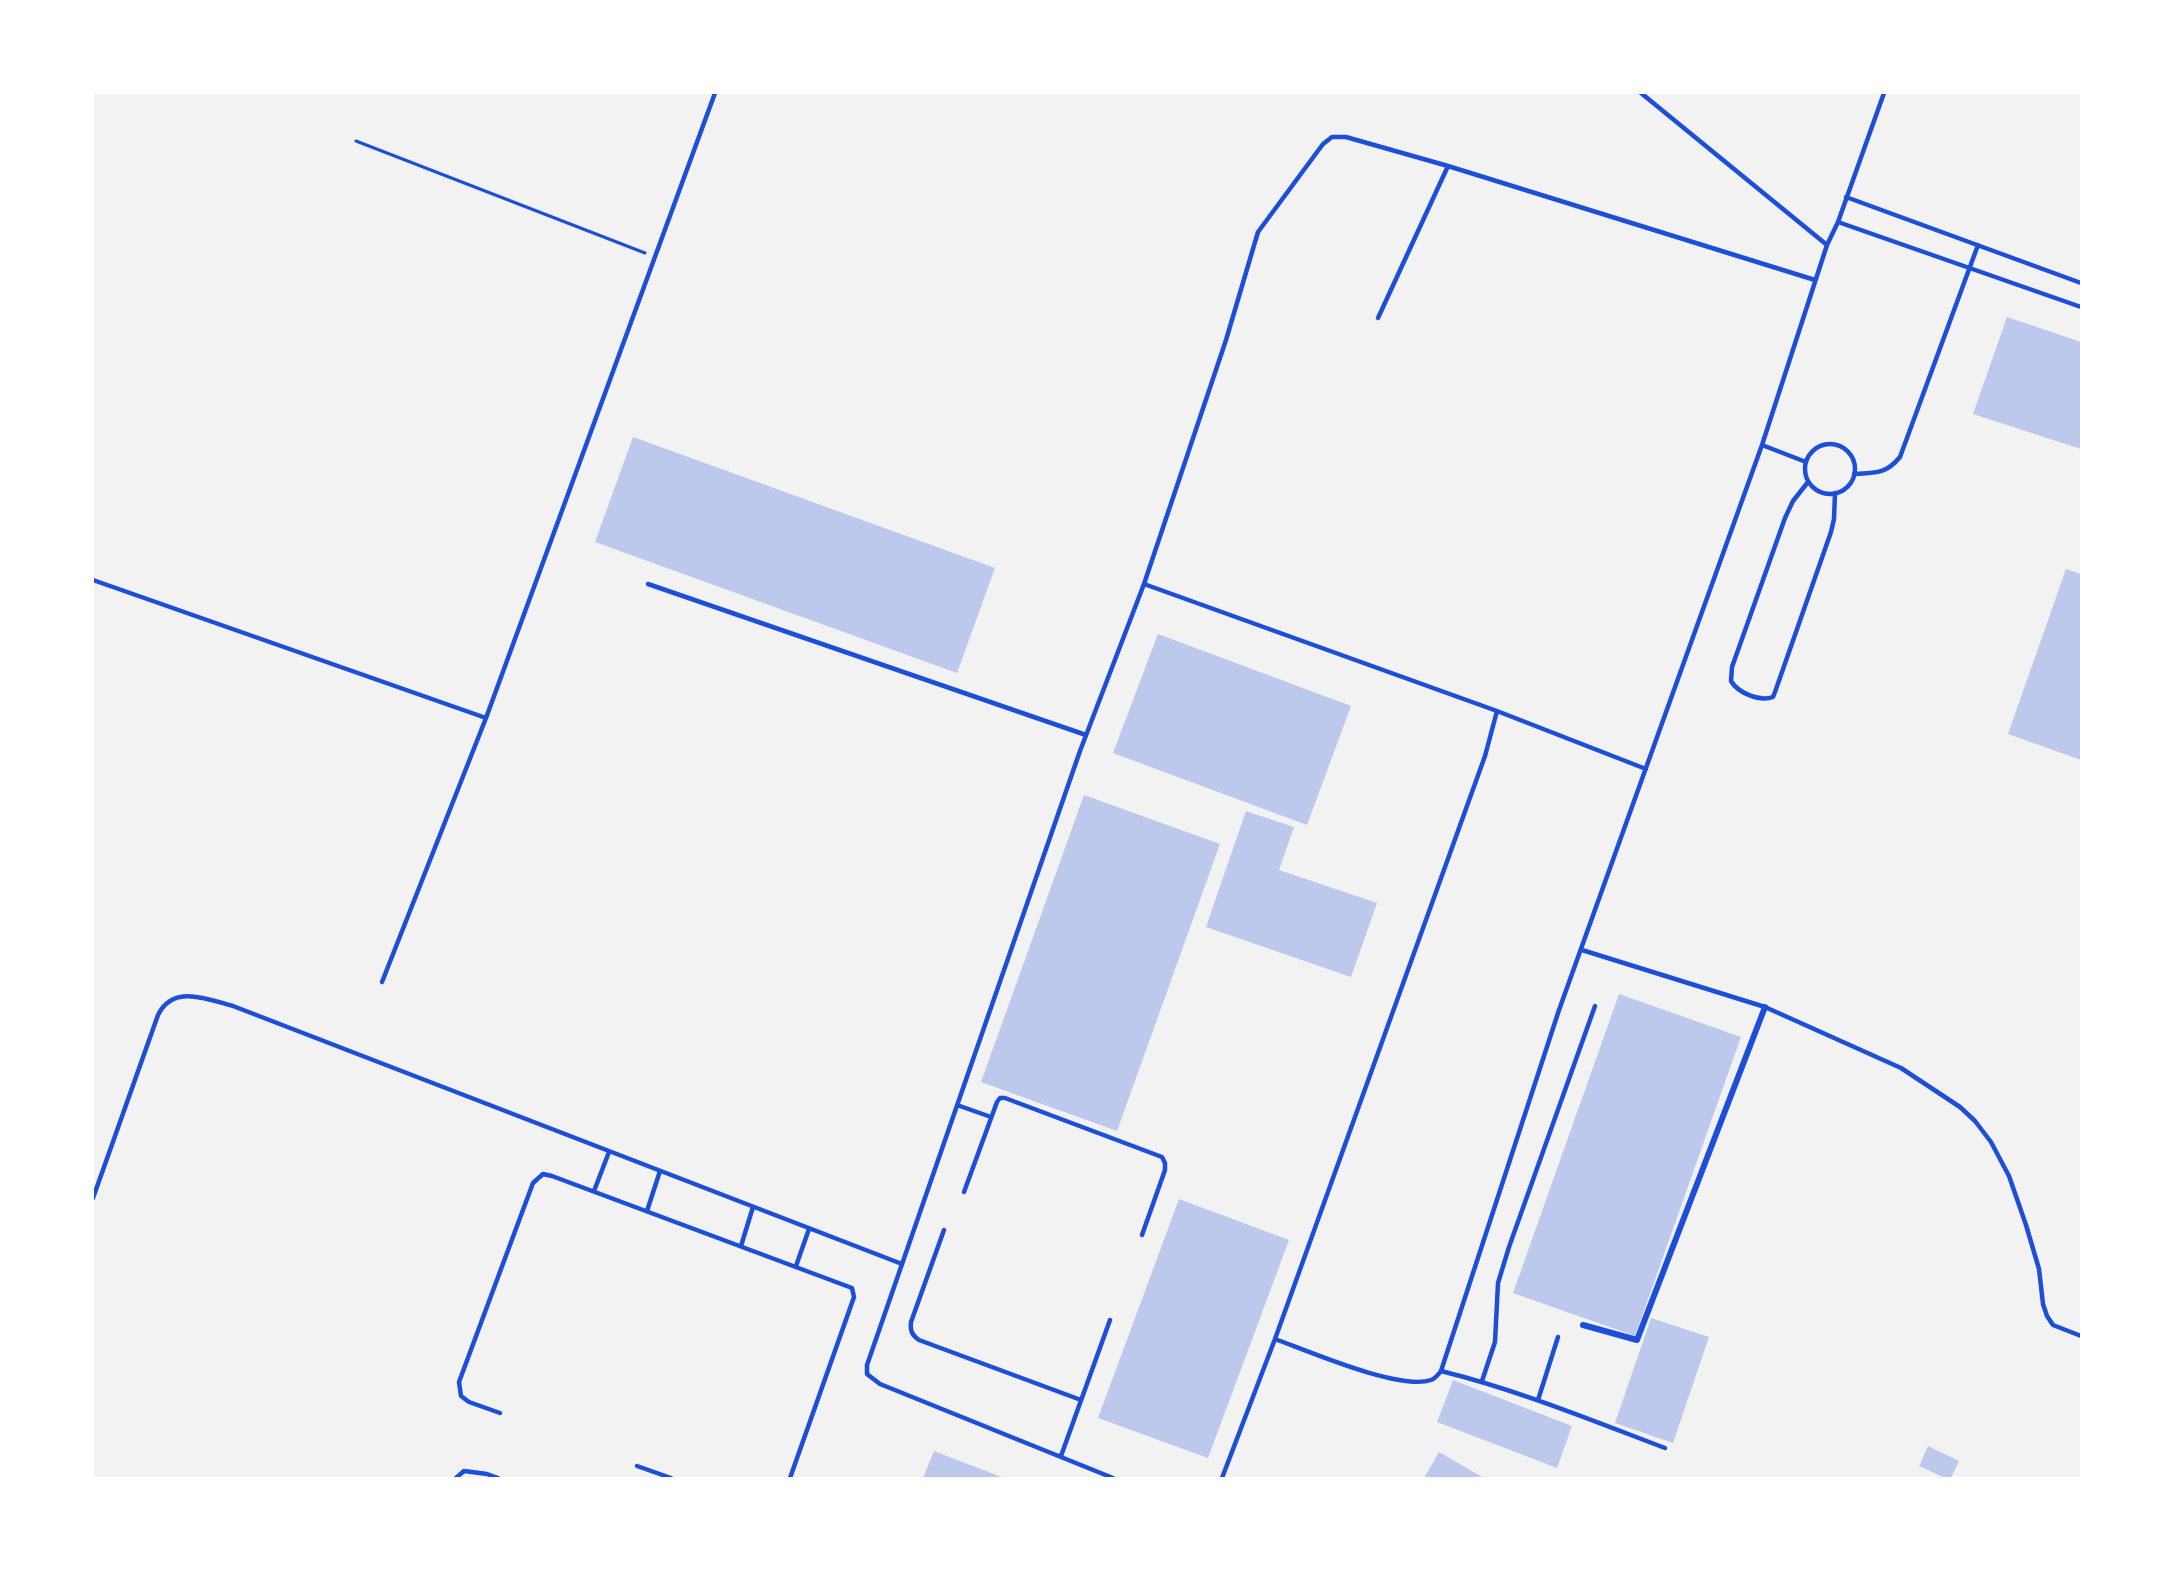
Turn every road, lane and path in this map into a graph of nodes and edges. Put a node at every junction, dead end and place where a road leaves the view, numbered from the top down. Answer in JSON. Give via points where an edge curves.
{"nodes":[{"id":1,"x":715,"y":93,"type":"edge"},
{"id":2,"x":1641,"y":93,"type":"edge"},
{"id":3,"x":1884,"y":93,"type":"edge"},
{"id":4,"x":356,"y":141,"type":"dead end"},
{"id":5,"x":1448,"y":166,"type":"junction"},
{"id":6,"x":1846,"y":197,"type":"junction"},
{"id":7,"x":1838,"y":222,"type":"junction"},
{"id":8,"x":1827,"y":245,"type":"junction"},
{"id":9,"x":1978,"y":245,"type":"junction"},
{"id":10,"x":655,"y":257,"type":"junction"},
{"id":11,"x":1970,"y":268,"type":"junction"},
{"id":12,"x":1815,"y":280,"type":"junction"},
{"id":13,"x":2081,"y":283,"type":"edge"},
{"id":14,"x":2081,"y":307,"type":"edge"},
{"id":15,"x":1378,"y":318,"type":"dead end"},
{"id":16,"x":1762,"y":445,"type":"junction"},
{"id":17,"x":1806,"y":462,"type":"junction"},
{"id":18,"x":1854,"y":474,"type":"junction"},
{"id":19,"x":1808,"y":482,"type":"junction"},
{"id":20,"x":1835,"y":493,"type":"junction"},
{"id":21,"x":93,"y":580,"type":"edge"},
{"id":22,"x":648,"y":584,"type":"dead end"},
{"id":23,"x":1144,"y":584,"type":"junction"},
{"id":24,"x":1497,"y":711,"type":"junction"},
{"id":25,"x":486,"y":718,"type":"junction"},
{"id":26,"x":1086,"y":735,"type":"junction"},
{"id":27,"x":1646,"y":769,"type":"junction"},
{"id":28,"x":1582,"y":950,"type":"junction"},
{"id":29,"x":382,"y":982,"type":"dead end"},
{"id":30,"x":1595,"y":1006,"type":"dead end"},
{"id":31,"x":1765,"y":1007,"type":"junction"},
{"id":32,"x":957,"y":1105,"type":"junction"},
{"id":33,"x":991,"y":1117,"type":"junction"},
{"id":34,"x":609,"y":1152,"type":"junction"},
{"id":35,"x":660,"y":1171,"type":"junction"},
{"id":36,"x":594,"y":1191,"type":"junction"},
{"id":37,"x":964,"y":1192,"type":"dead end"},
{"id":38,"x":93,"y":1198,"type":"edge"},
{"id":39,"x":753,"y":1207,"type":"junction"},
{"id":40,"x":648,"y":1211,"type":"junction"},
{"id":41,"x":809,"y":1228,"type":"junction"},
{"id":42,"x":944,"y":1230,"type":"dead end"},
{"id":43,"x":1143,"y":1235,"type":"dead end"},
{"id":44,"x":741,"y":1246,"type":"junction"},
{"id":45,"x":902,"y":1264,"type":"junction"},
{"id":46,"x":796,"y":1266,"type":"junction"},
{"id":47,"x":1110,"y":1320,"type":"dead end"},
{"id":48,"x":1583,"y":1325,"type":"dead end"},
{"id":49,"x":2081,"y":1336,"type":"edge"},
{"id":50,"x":1558,"y":1337,"type":"dead end"},
{"id":51,"x":1275,"y":1339,"type":"junction"},
{"id":52,"x":1441,"y":1371,"type":"junction"},
{"id":53,"x":1482,"y":1381,"type":"junction"},
{"id":54,"x":1081,"y":1400,"type":"junction"},
{"id":55,"x":1538,"y":1400,"type":"junction"},
{"id":56,"x":500,"y":1413,"type":"dead end"},
{"id":57,"x":1665,"y":1448,"type":"dead end"},
{"id":58,"x":1060,"y":1456,"type":"junction"},
{"id":59,"x":637,"y":1466,"type":"dead end"},
{"id":60,"x":456,"y":1478,"type":"edge"},
{"id":61,"x":498,"y":1478,"type":"edge"},
{"id":62,"x":671,"y":1478,"type":"edge"},
{"id":63,"x":790,"y":1478,"type":"edge"},
{"id":64,"x":1113,"y":1478,"type":"edge"},
{"id":65,"x":1222,"y":1478,"type":"edge"}],
"edges":[{"from":1,"to":10,"type":"lane"},
{"from":2,"to":8,"type":"lane"},
{"from":3,"to":6,"type":"lane"},
{"from":4,"to":10,"type":"path"},
{"from":5,"to":12,"type":"lane"},
{"from":5,"to":15,"type":"lane"},
{"from":5,"to":23,"type":"lane","via":[[1346,137],[1328,139],[1310,160],[1258,232]]},
{"from":6,"to":7,"type":"lane"},
{"from":6,"to":9,"type":"lane"},
{"from":7,"to":8,"type":"lane"},
{"from":7,"to":11,"type":"lane"},
{"from":8,"to":12,"type":"lane"},
{"from":9,"to":11,"type":"lane"},
{"from":9,"to":13,"type":"lane"},
{"from":10,"to":25,"type":"lane"},
{"from":11,"to":14,"type":"lane"},
{"from":11,"to":18,"type":"lane","via":[[1900,457],[1890,469]]},
{"from":12,"to":16,"type":"lane"},
{"from":16,"to":17,"type":"lane"},
{"from":16,"to":27,"type":"lane"},
{"from":17,"to":18,"type":"lane","via":[[1819,446],[1839,446],[1851,456]]},
{"from":17,"to":19,"type":"lane"},
{"from":18,"to":20,"type":"lane","via":[[1849,486]]},
{"from":19,"to":20,"type":"lane","via":[[1815,490]]},
{"from":19,"to":20,"type":"lane","via":[[1785,518],[1732,667],[1732,685],[1745,693],[1765,699],[1773,697],[1831,532]]},
{"from":21,"to":25,"type":"lane"},
{"from":22,"to":26,"type":"lane"},
{"from":23,"to":24,"type":"lane"},
{"from":23,"to":26,"type":"lane"},
{"from":24,"to":27,"type":"lane"},
{"from":24,"to":51,"type":"lane","via":[[1485,756]]},
{"from":25,"to":29,"type":"lane"},
{"from":26,"to":32,"type":"lane"},
{"from":27,"to":28,"type":"lane"},
{"from":28,"to":31,"type":"lane"},
{"from":28,"to":52,"type":"lane"},
{"from":30,"to":53,"type":"lane","via":[[1503,1265],[1497,1293],[1495,1342]]},
{"from":31,"to":48,"type":"street","via":[[1637,1340]]},
{"from":31,"to":49,"type":"lane","via":[[1901,1068],[1976,1121],[1991,1142],[2017,1196],[2039,1269],[2047,1316],[2053,1325]]},
{"from":32,"to":33,"type":"lane"},
{"from":32,"to":45,"type":"lane"},
{"from":33,"to":37,"type":"lane"},
{"from":33,"to":43,"type":"lane","via":[[997,1102],[1005,1098],[1162,1157],[1165,1170]]},
{"from":34,"to":35,"type":"lane"},
{"from":34,"to":36,"type":"lane"},
{"from":34,"to":38,"type":"lane","via":[[233,1006],[185,995],[165,1004],[158,1015]]},
{"from":35,"to":39,"type":"lane"},
{"from":35,"to":40,"type":"lane"},
{"from":36,"to":40,"type":"lane"},
{"from":36,"to":56,"type":"lane","via":[[543,1174],[533,1183],[459,1382],[461,1396]]},
{"from":39,"to":41,"type":"lane"},
{"from":39,"to":44,"type":"lane"},
{"from":40,"to":44,"type":"lane"},
{"from":41,"to":45,"type":"lane"},
{"from":41,"to":46,"type":"lane"},
{"from":42,"to":54,"type":"lane","via":[[911,1322],[913,1335]]},
{"from":44,"to":46,"type":"lane"},
{"from":45,"to":58,"type":"lane","via":[[867,1365],[870,1378]]},
{"from":46,"to":63,"type":"lane","via":[[845,1284],[852,1288],[854,1297]]},
{"from":47,"to":54,"type":"lane"},
{"from":50,"to":55,"type":"lane"},
{"from":51,"to":52,"type":"lane","via":[[1397,1381],[1423,1382],[1437,1377]]},
{"from":51,"to":65,"type":"lane"},
{"from":52,"to":53,"type":"lane"},
{"from":53,"to":55,"type":"lane"},
{"from":54,"to":58,"type":"lane"},
{"from":55,"to":57,"type":"lane"},
{"from":58,"to":64,"type":"lane"},
{"from":59,"to":62,"type":"lane"},
{"from":60,"to":61,"type":"lane","via":[[464,1471]]}]}
